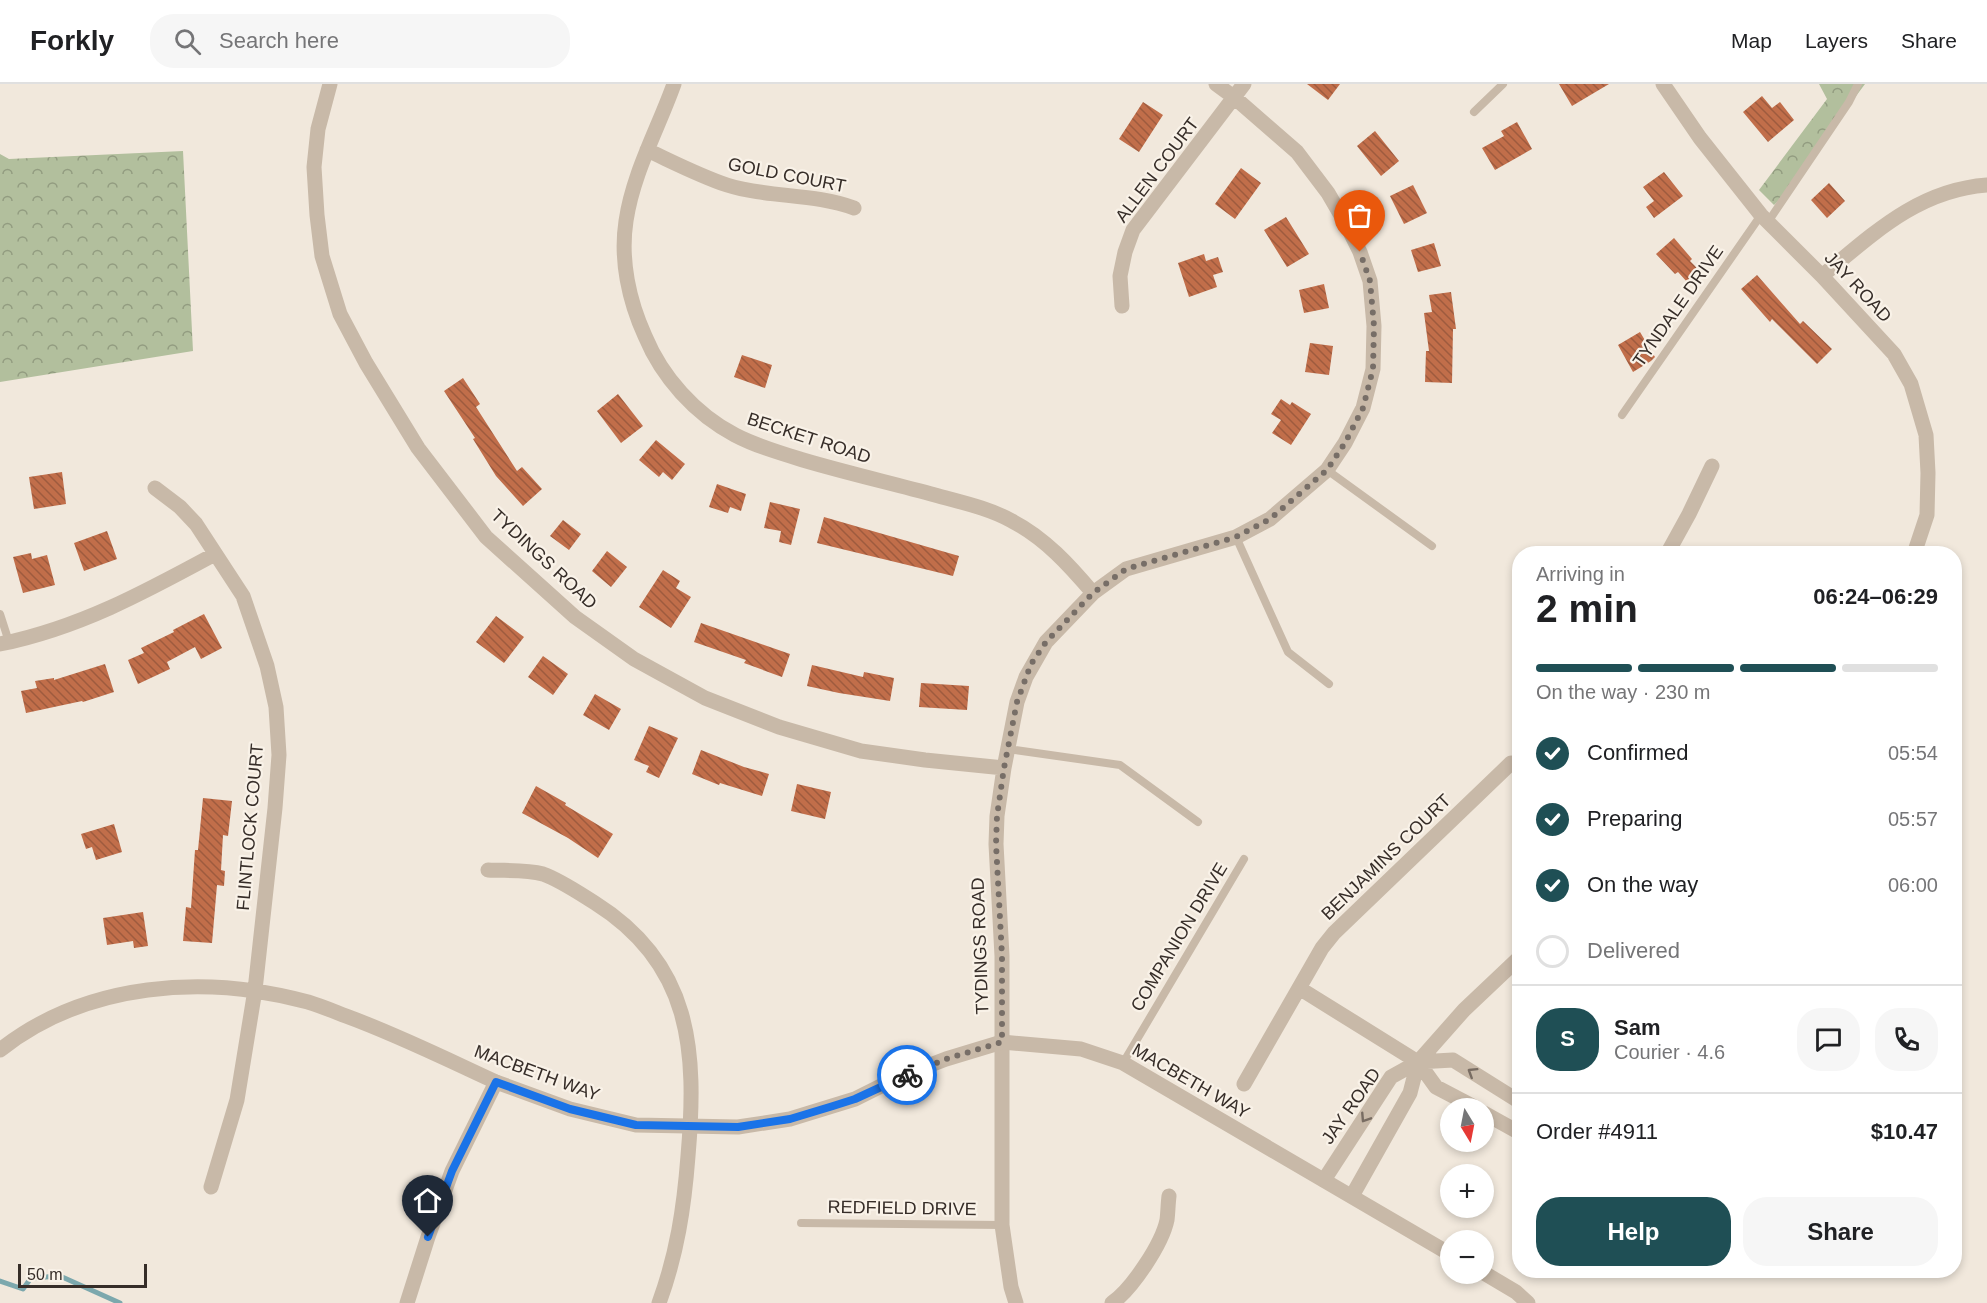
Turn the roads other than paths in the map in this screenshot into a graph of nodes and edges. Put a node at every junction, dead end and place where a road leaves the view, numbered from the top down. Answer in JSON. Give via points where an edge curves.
{"nodes":[{"id":1,"x":330,"y":84,"type":"edge"},
{"id":2,"x":674,"y":84,"type":"edge"},
{"id":3,"x":1216,"y":84,"type":"edge"},
{"id":4,"x":1244,"y":84,"type":"edge"},
{"id":5,"x":1503,"y":84,"type":"edge"},
{"id":6,"x":1663,"y":84,"type":"edge"},
{"id":7,"x":1858,"y":84,"type":"edge"},
{"id":8,"x":1235,"y":98,"type":"junction"},
{"id":9,"x":1474,"y":112,"type":"dead end"},
{"id":10,"x":647,"y":150,"type":"junction"},
{"id":11,"x":1987,"y":185,"type":"edge"},
{"id":12,"x":854,"y":208,"type":"dead end"},
{"id":13,"x":1765,"y":218,"type":"junction"},
{"id":14,"x":1822,"y":276,"type":"junction"},
{"id":15,"x":1122,"y":306,"type":"dead end"},
{"id":16,"x":1622,"y":415,"type":"dead end"},
{"id":17,"x":1712,"y":466,"type":"dead end"},
{"id":18,"x":1327,"y":470,"type":"junction"},
{"id":19,"x":155,"y":488,"type":"dead end"},
{"id":20,"x":1236,"y":537,"type":"junction"},
{"id":21,"x":1432,"y":546,"type":"dead end"},
{"id":22,"x":1671,"y":546,"type":"edge"},
{"id":23,"x":1917,"y":546,"type":"edge"},
{"id":24,"x":214,"y":554,"type":"junction"},
{"id":25,"x":1093,"y":593,"type":"junction"},
{"id":26,"x":0,"y":614,"type":"edge"},
{"id":27,"x":4,"y":643,"type":"edge"},
{"id":28,"x":1329,"y":684,"type":"dead end"},
{"id":29,"x":1008,"y":748,"type":"junction"},
{"id":30,"x":1511,"y":764,"type":"dead end"},
{"id":31,"x":1004,"y":768,"type":"junction"},
{"id":32,"x":1198,"y":822,"type":"dead end"},
{"id":33,"x":1245,"y":859,"type":"dead end"},
{"id":34,"x":488,"y":870,"type":"dead end"},
{"id":35,"x":1512,"y":965,"type":"edge"},
{"id":36,"x":1299,"y":988,"type":"junction"},
{"id":37,"x":255,"y":990,"type":"junction"},
{"id":38,"x":1002,"y":1042,"type":"junction"},
{"id":39,"x":0,"y":1050,"type":"edge"},
{"id":40,"x":1418,"y":1062,"type":"junction"},
{"id":41,"x":1123,"y":1063,"type":"junction"},
{"id":42,"x":496,"y":1082,"type":"junction"},
{"id":43,"x":1244,"y":1084,"type":"dead end"},
{"id":44,"x":1512,"y":1097,"type":"edge"},
{"id":45,"x":1457,"y":1098,"type":"edge"},
{"id":46,"x":1494,"y":1119,"type":"edge"},
{"id":47,"x":690,"y":1128,"type":"junction"},
{"id":48,"x":1512,"y":1129,"type":"edge"},
{"id":49,"x":1324,"y":1180,"type":"junction"},
{"id":50,"x":212,"y":1187,"type":"dead end"},
{"id":51,"x":1168,"y":1196,"type":"dead end"},
{"id":52,"x":1352,"y":1196,"type":"junction"},
{"id":53,"x":801,"y":1223,"type":"dead end"},
{"id":54,"x":1002,"y":1225,"type":"junction"},
{"id":55,"x":1440,"y":1248,"type":"edge"},
{"id":56,"x":1494,"y":1279,"type":"edge"},
{"id":57,"x":407,"y":1303,"type":"edge"},
{"id":58,"x":659,"y":1303,"type":"edge"},
{"id":59,"x":1016,"y":1303,"type":"edge"},
{"id":60,"x":1112,"y":1303,"type":"edge"},
{"id":61,"x":1528,"y":1303,"type":"edge"}],
"edges":[{"from":1,"to":31,"type":"street","name":"TYDINGS ROAD","via":[[318,129],[314,167],[322,256],[340,314],[418,448],[486,537],[575,617],[634,659],[705,698],[779,727],[861,751]]},
{"from":2,"to":10,"type":"street","name":"BECKET ROAD"},
{"from":3,"to":8,"type":"street","name":"TYDINGS ROAD"},
{"from":4,"to":8,"type":"street","name":"ALLEN COURT"},
{"from":5,"to":9,"type":"lane"},
{"from":6,"to":13,"type":"street","name":"JAY ROAD","via":[[1700,138]]},
{"from":7,"to":13,"type":"lane","name":"TYNDALE DRIVE"},
{"from":8,"to":15,"type":"street","name":"ALLEN COURT","via":[[1133,230],[1120,276]]},
{"from":8,"to":18,"type":"street","name":"TYDINGS ROAD","via":[[1297,152],[1328,193],[1360,252],[1370,281],[1373,369],[1363,408]]},
{"from":10,"to":12,"type":"street","name":"GOLD COURT","via":[[727,185]]},
{"from":10,"to":25,"type":"street","name":"BECKET ROAD","via":[[632,191],[626,223],[627,282],[648,344],[665,374],[688,401],[735,435],[772,450],[1012,520],[1056,553]]},
{"from":11,"to":14,"type":"street","via":[[1952,190],[1916,205],[1886,223]]},
{"from":13,"to":14,"type":"street","name":"JAY ROAD"},
{"from":13,"to":16,"type":"lane","name":"TYNDALE DRIVE"},
{"from":14,"to":23,"type":"street","name":"JAY ROAD","via":[[1894,354],[1911,384],[1926,435],[1928,472],[1927,516]]},
{"from":17,"to":22,"type":"street"},
{"from":18,"to":20,"type":"street","name":"TYDINGS ROAD","via":[[1270,519]]},
{"from":18,"to":21,"type":"lane"},
{"from":19,"to":24,"type":"street","name":"FLINTLOCK COURT","via":[[196,524]]},
{"from":20,"to":25,"type":"street","name":"TYDINGS ROAD","via":[[1126,569]]},
{"from":20,"to":28,"type":"lane","via":[[1288,652]]},
{"from":24,"to":27,"type":"street","via":[[105,611]]},
{"from":24,"to":37,"type":"street","name":"FLINTLOCK COURT","via":[[243,596],[276,707],[279,755]]},
{"from":25,"to":29,"type":"street","name":"TYDINGS ROAD","via":[[1046,642],[1031,664],[1017,702]]},
{"from":26,"to":27,"type":"lane"},
{"from":29,"to":31,"type":"street","name":"TYDINGS ROAD"},
{"from":29,"to":32,"type":"lane","via":[[1120,765]]},
{"from":30,"to":36,"type":"street","name":"BENJAMINS COURT","via":[[1334,933]]},
{"from":31,"to":38,"type":"street","name":"TYDINGS ROAD","via":[[996,844]]},
{"from":33,"to":41,"type":"lane","name":"COMPANION DRIVE"},
{"from":34,"to":47,"type":"street","via":[[542,874],[612,914],[640,938],[659,964],[683,1018],[690,1061]]},
{"from":35,"to":40,"type":"street","name":"JAY ROAD","via":[[1464,1010]]},
{"from":36,"to":40,"type":"street"},
{"from":36,"to":43,"type":"street","name":"BENJAMINS COURT"},
{"from":37,"to":39,"type":"street","name":"MACBETH WAY","via":[[152,989],[96,1000],[54,1016]]},
{"from":37,"to":42,"type":"street","name":"MACBETH WAY","via":[[309,1002],[389,1032]]},
{"from":37,"to":50,"type":"street","name":"FLINTLOCK COURT","via":[[237,1100]]},
{"from":38,"to":41,"type":"street","name":"MACBETH WAY","via":[[1081,1049]]},
{"from":38,"to":47,"type":"street","name":"MACBETH WAY","via":[[899,1077],[855,1099],[790,1119],[738,1127]]},
{"from":38,"to":54,"type":"street","name":"TYDINGS ROAD"},
{"from":44,"to":40,"type":"street","one_way":true,"via":[[1453,1060]]},
{"from":40,"to":45,"type":"street","via":[[1436,1087]]},
{"from":40,"to":49,"type":"street","name":"JAY ROAD","one_way":true,"via":[[1391,1077]]},
{"from":40,"to":52,"type":"street","name":"JAY ROAD","via":[[1410,1094]]},
{"from":41,"to":49,"type":"street","name":"MACBETH WAY"},
{"from":42,"to":47,"type":"street","name":"MACBETH WAY","via":[[570,1109],[636,1125]]},
{"from":42,"to":57,"type":"street","via":[[452,1171]]},
{"from":46,"to":48,"type":"street"},
{"from":47,"to":58,"type":"street","via":[[678,1240]]},
{"from":49,"to":52,"type":"street","name":"MACBETH WAY"},
{"from":51,"to":60,"type":"street","via":[[1161,1238],[1138,1275]]},
{"from":52,"to":55,"type":"street","name":"MACBETH WAY"},
{"from":53,"to":54,"type":"lane","name":"REDFIELD DRIVE"},
{"from":54,"to":59,"type":"street","name":"TYDINGS ROAD"},
{"from":56,"to":61,"type":"street"}]}
